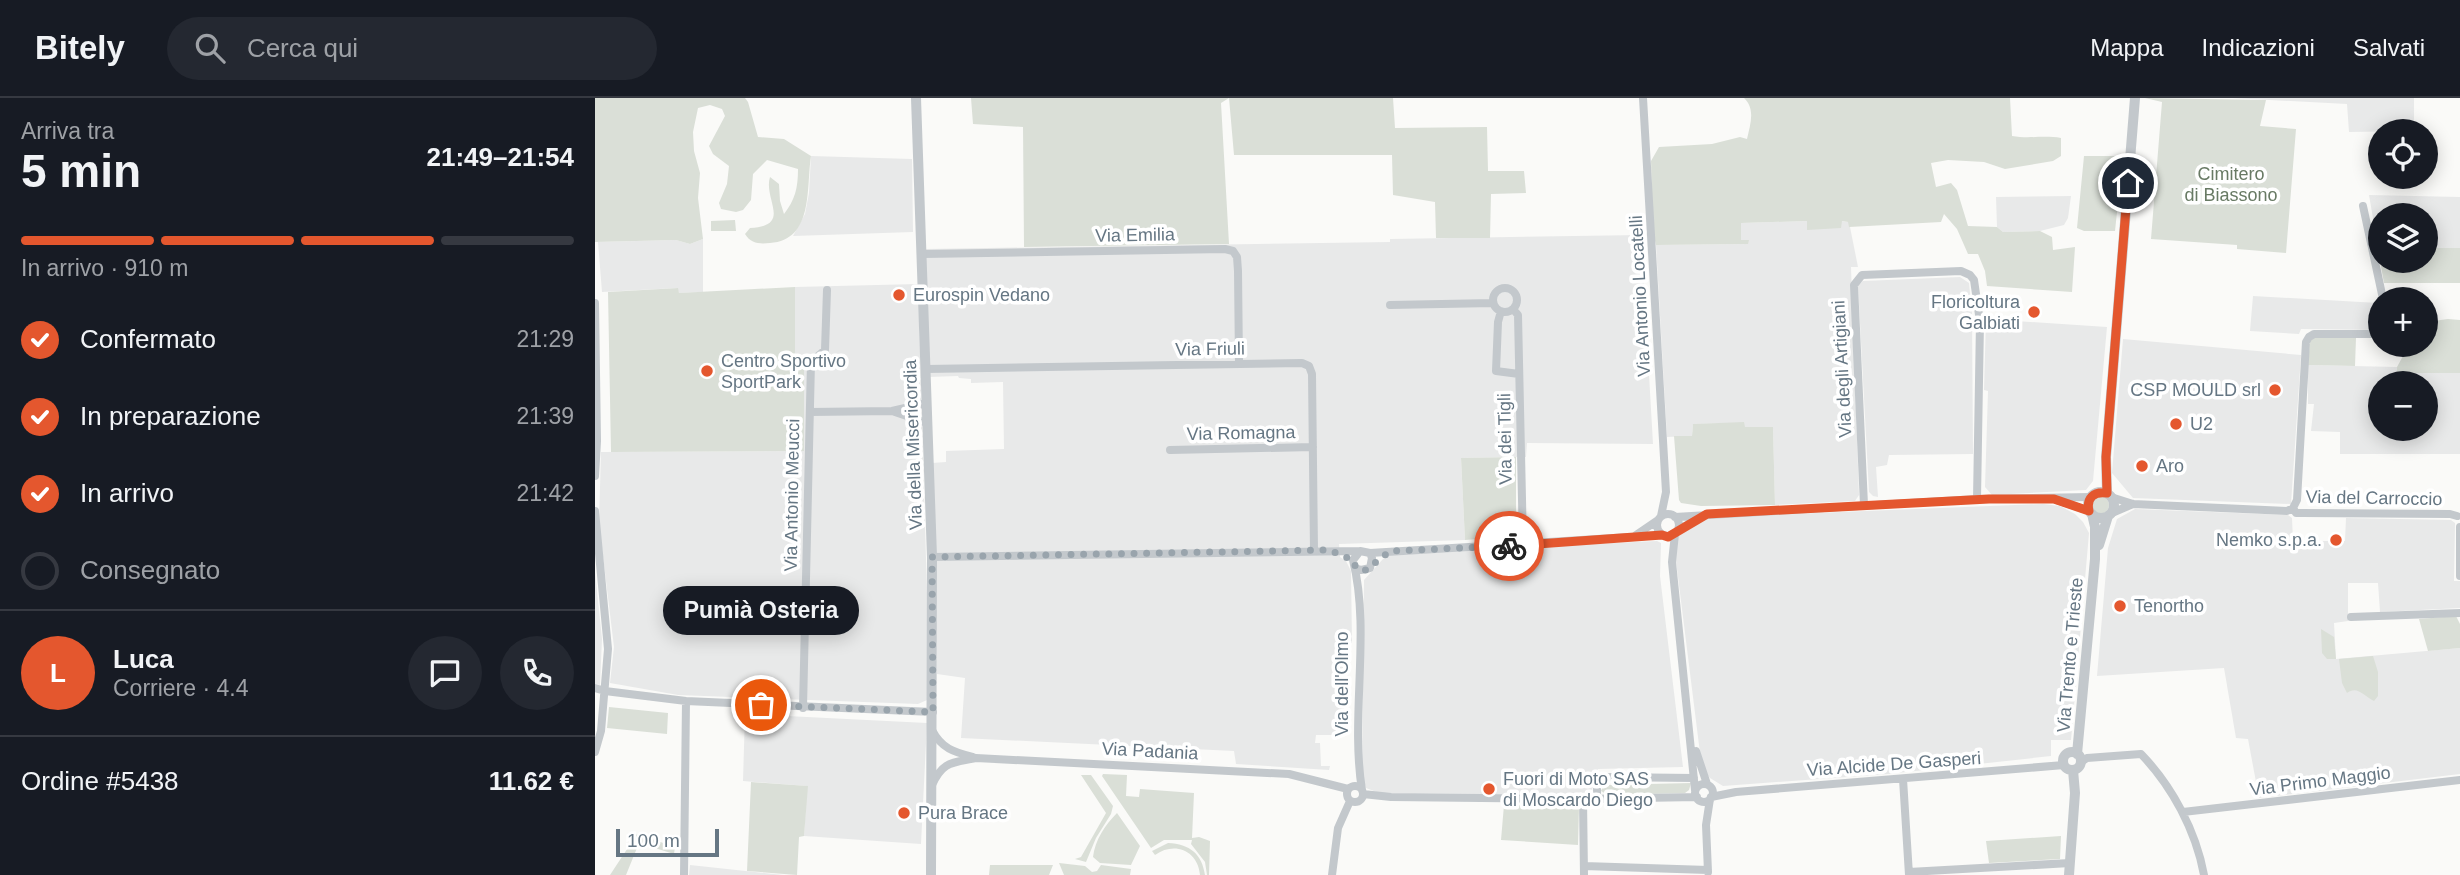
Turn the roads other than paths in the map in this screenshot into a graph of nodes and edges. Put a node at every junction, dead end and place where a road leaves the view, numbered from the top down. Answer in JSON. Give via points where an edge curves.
{"nodes":[{"id":1,"x":916,"y":98,"type":"edge"},
{"id":2,"x":1643,"y":98,"type":"edge"},
{"id":3,"x":2134,"y":98,"type":"edge"},
{"id":4,"x":2363,"y":206,"type":"dead end"},
{"id":5,"x":923,"y":254,"type":"junction"},
{"id":6,"x":2380,"y":287,"type":"edge"},
{"id":7,"x":827,"y":290,"type":"dead end"},
{"id":8,"x":595,"y":303,"type":"edge"},
{"id":9,"x":1493,"y":303,"type":"junction"},
{"id":10,"x":1390,"y":305,"type":"dead end"},
{"id":11,"x":1513,"y":309,"type":"junction"},
{"id":12,"x":1501,"y":311,"type":"junction"},
{"id":13,"x":2368,"y":334,"type":"edge"},
{"id":14,"x":1239,"y":364,"type":"junction"},
{"id":15,"x":926,"y":369,"type":"junction"},
{"id":16,"x":1519,"y":374,"type":"junction"},
{"id":17,"x":926,"y":403,"type":"junction"},
{"id":18,"x":892,"y":411,"type":"junction"},
{"id":19,"x":810,"y":412,"type":"junction"},
{"id":20,"x":927,"y":423,"type":"junction"},
{"id":21,"x":1313,"y":447,"type":"junction"},
{"id":22,"x":1170,"y":450,"type":"dead end"},
{"id":23,"x":2106,"y":457,"type":"junction"},
{"id":24,"x":595,"y":476,"type":"edge"},
{"id":25,"x":1666,"y":492,"type":"junction"},
{"id":26,"x":2092,"y":495,"type":"junction"},
{"id":27,"x":2109,"y":495,"type":"junction"},
{"id":28,"x":1977,"y":499,"type":"junction"},
{"id":29,"x":2054,"y":499,"type":"junction"},
{"id":30,"x":2133,"y":504,"type":"junction"},
{"id":31,"x":1864,"y":505,"type":"junction"},
{"id":32,"x":2293,"y":508,"type":"junction"},
{"id":33,"x":595,"y":511,"type":"edge"},
{"id":34,"x":2091,"y":513,"type":"junction"},
{"id":35,"x":1707,"y":514,"type":"junction"},
{"id":36,"x":2110,"y":514,"type":"junction"},
{"id":37,"x":1674,"y":516,"type":"junction"},
{"id":38,"x":1660,"y":518,"type":"junction"},
{"id":39,"x":2459,"y":519,"type":"edge"},
{"id":40,"x":1676,"y":532,"type":"junction"},
{"id":41,"x":1663,"y":535,"type":"junction"},
{"id":42,"x":1630,"y":538,"type":"junction"},
{"id":43,"x":1523,"y":545,"type":"junction"},
{"id":44,"x":1329,"y":550,"type":"junction"},
{"id":45,"x":1314,"y":551,"type":"junction"},
{"id":46,"x":1360,"y":551,"type":"junction"},
{"id":47,"x":1390,"y":551,"type":"junction"},
{"id":48,"x":1370,"y":553,"type":"junction"},
{"id":49,"x":932,"y":557,"type":"junction"},
{"id":50,"x":2095,"y":559,"type":"junction"},
{"id":51,"x":1672,"y":562,"type":"junction"},
{"id":52,"x":1354,"y":564,"type":"junction"},
{"id":53,"x":1369,"y":567,"type":"junction"},
{"id":54,"x":2460,"y":576,"type":"edge"},
{"id":55,"x":1358,"y":608,"type":"junction"},
{"id":56,"x":2460,"y":613,"type":"edge"},
{"id":57,"x":2351,"y":617,"type":"dead end"},
{"id":58,"x":595,"y":688,"type":"edge"},
{"id":59,"x":605,"y":691,"type":"junction"},
{"id":60,"x":686,"y":701,"type":"junction"},
{"id":61,"x":803,"y":708,"type":"junction"},
{"id":62,"x":933,"y":712,"type":"junction"},
{"id":63,"x":1690,"y":725,"type":"junction"},
{"id":64,"x":932,"y":730,"type":"junction"},
{"id":65,"x":953,"y":751,"type":"junction"},
{"id":66,"x":595,"y":752,"type":"edge"},
{"id":67,"x":932,"y":756,"type":"junction"},
{"id":68,"x":976,"y":758,"type":"junction"},
{"id":69,"x":2079,"y":758,"type":"junction"},
{"id":70,"x":954,"y":762,"type":"junction"},
{"id":71,"x":1693,"y":765,"type":"junction"},
{"id":72,"x":2068,"y":767,"type":"junction"},
{"id":73,"x":1683,"y":778,"type":"junction"},
{"id":74,"x":1693,"y":778,"type":"junction"},
{"id":75,"x":1903,"y":779,"type":"junction"},
{"id":76,"x":2460,"y":780,"type":"edge"},
{"id":77,"x":931,"y":786,"type":"junction"},
{"id":78,"x":1710,"y":792,"type":"junction"},
{"id":79,"x":1355,"y":795,"type":"junction"},
{"id":80,"x":1697,"y":796,"type":"junction"},
{"id":81,"x":1583,"y":799,"type":"junction"},
{"id":82,"x":1597,"y":799,"type":"junction"},
{"id":83,"x":2183,"y":812,"type":"junction"},
{"id":84,"x":1706,"y":825,"type":"junction"},
{"id":85,"x":2070,"y":863,"type":"junction"},
{"id":86,"x":1584,"y":870,"type":"edge"},
{"id":87,"x":1708,"y":873,"type":"edge"},
{"id":88,"x":1909,"y":874,"type":"edge"},
{"id":89,"x":684,"y":875,"type":"edge"},
{"id":90,"x":931,"y":875,"type":"edge"},
{"id":91,"x":1332,"y":875,"type":"edge"},
{"id":92,"x":2069,"y":875,"type":"edge"},
{"id":93,"x":2204,"y":875,"type":"edge"}],
"edges":[{"from":1,"to":5,"type":"street","name":"Via della Misericordia"},
{"from":2,"to":25,"type":"street","name":"Via Antonio Locatelli"},
{"from":3,"to":23,"type":"street","name":"Via Trento e Trieste"},
{"from":4,"to":6,"type":"street"},
{"from":5,"to":14,"type":"street","name":"Via Emilia","via":[[1233,251],[1237,257]]},
{"from":5,"to":15,"type":"street","name":"Via della Misericordia"},
{"from":7,"to":19,"type":"street","name":"Via Antonio Meucci","via":[[825,350],[811,362]]},
{"from":8,"to":24,"type":"street"},
{"from":9,"to":10,"type":"street"},
{"from":9,"to":11,"type":"street","via":[[1505,288],[1516,297]]},
{"from":9,"to":12,"type":"street"},
{"from":11,"to":12,"type":"street"},
{"from":11,"to":16,"type":"street","name":"Via dei Tigli","via":[[1518,315]]},
{"from":12,"to":16,"type":"street","name":"Via dei Tigli","via":[[1496,371]]},
{"from":13,"to":32,"type":"street","via":[[2314,334],[2306,342]]},
{"from":14,"to":15,"type":"street","name":"Via Friuli"},
{"from":14,"to":21,"type":"street","name":"Via Friuli","via":[[1308,366],[1312,373]]},
{"from":15,"to":17,"type":"street","name":"Via della Misericordia"},
{"from":16,"to":43,"type":"street","name":"Via dei Tigli"},
{"from":17,"to":18,"type":"street"},
{"from":17,"to":20,"type":"street","name":"Via della Misericordia"},
{"from":18,"to":19,"type":"street"},
{"from":18,"to":20,"type":"street"},
{"from":19,"to":61,"type":"street","name":"Via Antonio Meucci"},
{"from":20,"to":49,"type":"street","name":"Via della Misericordia"},
{"from":21,"to":22,"type":"street","name":"Via Romagna"},
{"from":21,"to":45,"type":"street","name":"Via Friuli"},
{"from":23,"to":26,"type":"street","name":"Via Trento e Trieste"},
{"from":23,"to":27,"type":"street","name":"Via Trento e Trieste"},
{"from":25,"to":37,"type":"street","name":"Via Antonio Locatelli"},
{"from":25,"to":38,"type":"street","name":"Via Antonio Locatelli"},
{"from":26,"to":27,"type":"street"},
{"from":26,"to":29,"type":"street"},
{"from":26,"to":34,"type":"street","name":"Via Trento e Trieste","via":[[2088,501]]},
{"from":27,"to":30,"type":"street"},
{"from":27,"to":36,"type":"street","name":"Via Trento e Trieste","via":[[2114,505]]},
{"from":28,"to":29,"type":"street"},
{"from":28,"to":31,"type":"street"},
{"from":28,"to":31,"type":"street","name":"Via degli Artigiani","via":[[1980,322],[1974,280],[1961,271],[1862,275],[1854,285]]},
{"from":29,"to":34,"type":"street"},
{"from":30,"to":32,"type":"street","name":"Via del Carroccio"},
{"from":30,"to":36,"type":"street"},
{"from":31,"to":35,"type":"street"},
{"from":32,"to":39,"type":"street","name":"Via del Carroccio","via":[[2297,513],[2450,514]]},
{"from":33,"to":59,"type":"street","via":[[608,649]]},
{"from":34,"to":36,"type":"street","via":[[2097,517]]},
{"from":34,"to":50,"type":"street","name":"Via Trento e Trieste"},
{"from":35,"to":37,"type":"street"},
{"from":35,"to":40,"type":"street"},
{"from":36,"to":50,"type":"street","name":"Via Trento e Trieste"},
{"from":37,"to":38,"type":"street"},
{"from":37,"to":40,"type":"street","via":[[1679,526]]},
{"from":38,"to":41,"type":"street","via":[[1658,530]]},
{"from":38,"to":42,"type":"street"},
{"from":39,"to":54,"type":"street"},
{"from":40,"to":41,"type":"street"},
{"from":40,"to":51,"type":"street"},
{"from":41,"to":42,"type":"street"},
{"from":41,"to":51,"type":"street"},
{"from":42,"to":43,"type":"street"},
{"from":43,"to":47,"type":"street"},
{"from":44,"to":45,"type":"street"},
{"from":44,"to":46,"type":"street"},
{"from":44,"to":52,"type":"street"},
{"from":45,"to":49,"type":"street"},
{"from":46,"to":48,"type":"street"},
{"from":46,"to":52,"type":"street"},
{"from":47,"to":48,"type":"street"},
{"from":47,"to":53,"type":"street"},
{"from":48,"to":53,"type":"street"},
{"from":49,"to":62,"type":"street","name":"Via della Misericordia"},
{"from":50,"to":69,"type":"street","name":"Via Trento e Trieste"},
{"from":51,"to":63,"type":"street"},
{"from":52,"to":53,"type":"street"},
{"from":52,"to":55,"type":"street","name":"Via dell'Olmo"},
{"from":53,"to":55,"type":"street","name":"Via dell'Olmo","via":[[1361,580]]},
{"from":55,"to":79,"type":"street","name":"Via dell'Olmo"},
{"from":56,"to":57,"type":"street"},
{"from":58,"to":59,"type":"street"},
{"from":59,"to":60,"type":"street"},
{"from":59,"to":66,"type":"street"},
{"from":60,"to":61,"type":"street"},
{"from":60,"to":89,"type":"street"},
{"from":61,"to":62,"type":"street"},
{"from":62,"to":64,"type":"street","name":"Via della Misericordia"},
{"from":63,"to":71,"type":"street"},
{"from":63,"to":78,"type":"street"},
{"from":64,"to":65,"type":"street","name":"Via Padania","via":[[947,750]]},
{"from":64,"to":67,"type":"street","name":"Via della Misericordia"},
{"from":65,"to":67,"type":"street"},
{"from":65,"to":68,"type":"street","name":"Via Padania"},
{"from":67,"to":70,"type":"street","name":"Via Padania"},
{"from":67,"to":77,"type":"street","name":"Via della Misericordia"},
{"from":68,"to":70,"type":"street","name":"Via Padania"},
{"from":68,"to":79,"type":"street","name":"Via Padania","via":[[1289,775]]},
{"from":69,"to":72,"type":"street","via":[[2078,768]]},
{"from":69,"to":72,"type":"street","name":"Via Trento e Trieste","via":[[2071,752],[2066,755]]},
{"from":69,"to":83,"type":"street","via":[[2140,754]]},
{"from":70,"to":77,"type":"street","via":[[946,764]]},
{"from":71,"to":73,"type":"street"},
{"from":71,"to":74,"type":"street"},
{"from":72,"to":75,"type":"street","name":"Via Alcide De Gasperi"},
{"from":72,"to":85,"type":"street","via":[[2075,793]]},
{"from":73,"to":74,"type":"street"},
{"from":73,"to":82,"type":"street","via":[[1604,777],[1597,787]]},
{"from":74,"to":80,"type":"street"},
{"from":75,"to":78,"type":"street","name":"Via Alcide De Gasperi"},
{"from":75,"to":88,"type":"street"},
{"from":76,"to":83,"type":"street","name":"Via Primo Maggio"},
{"from":77,"to":90,"type":"street","name":"Via della Misericordia"},
{"from":78,"to":80,"type":"street","via":[[1704,801]]},
{"from":78,"to":80,"type":"street","via":[[1700,785]]},
{"from":78,"to":84,"type":"street"},
{"from":79,"to":81,"type":"street"},
{"from":79,"to":91,"type":"street","via":[[1335,842]]},
{"from":80,"to":82,"type":"street"},
{"from":80,"to":84,"type":"street"},
{"from":81,"to":82,"type":"street"},
{"from":81,"to":86,"type":"street"},
{"from":83,"to":93,"type":"street"},
{"from":84,"to":87,"type":"street"},
{"from":85,"to":88,"type":"street"},
{"from":85,"to":92,"type":"street"},
{"from":86,"to":87,"type":"street"}]}
